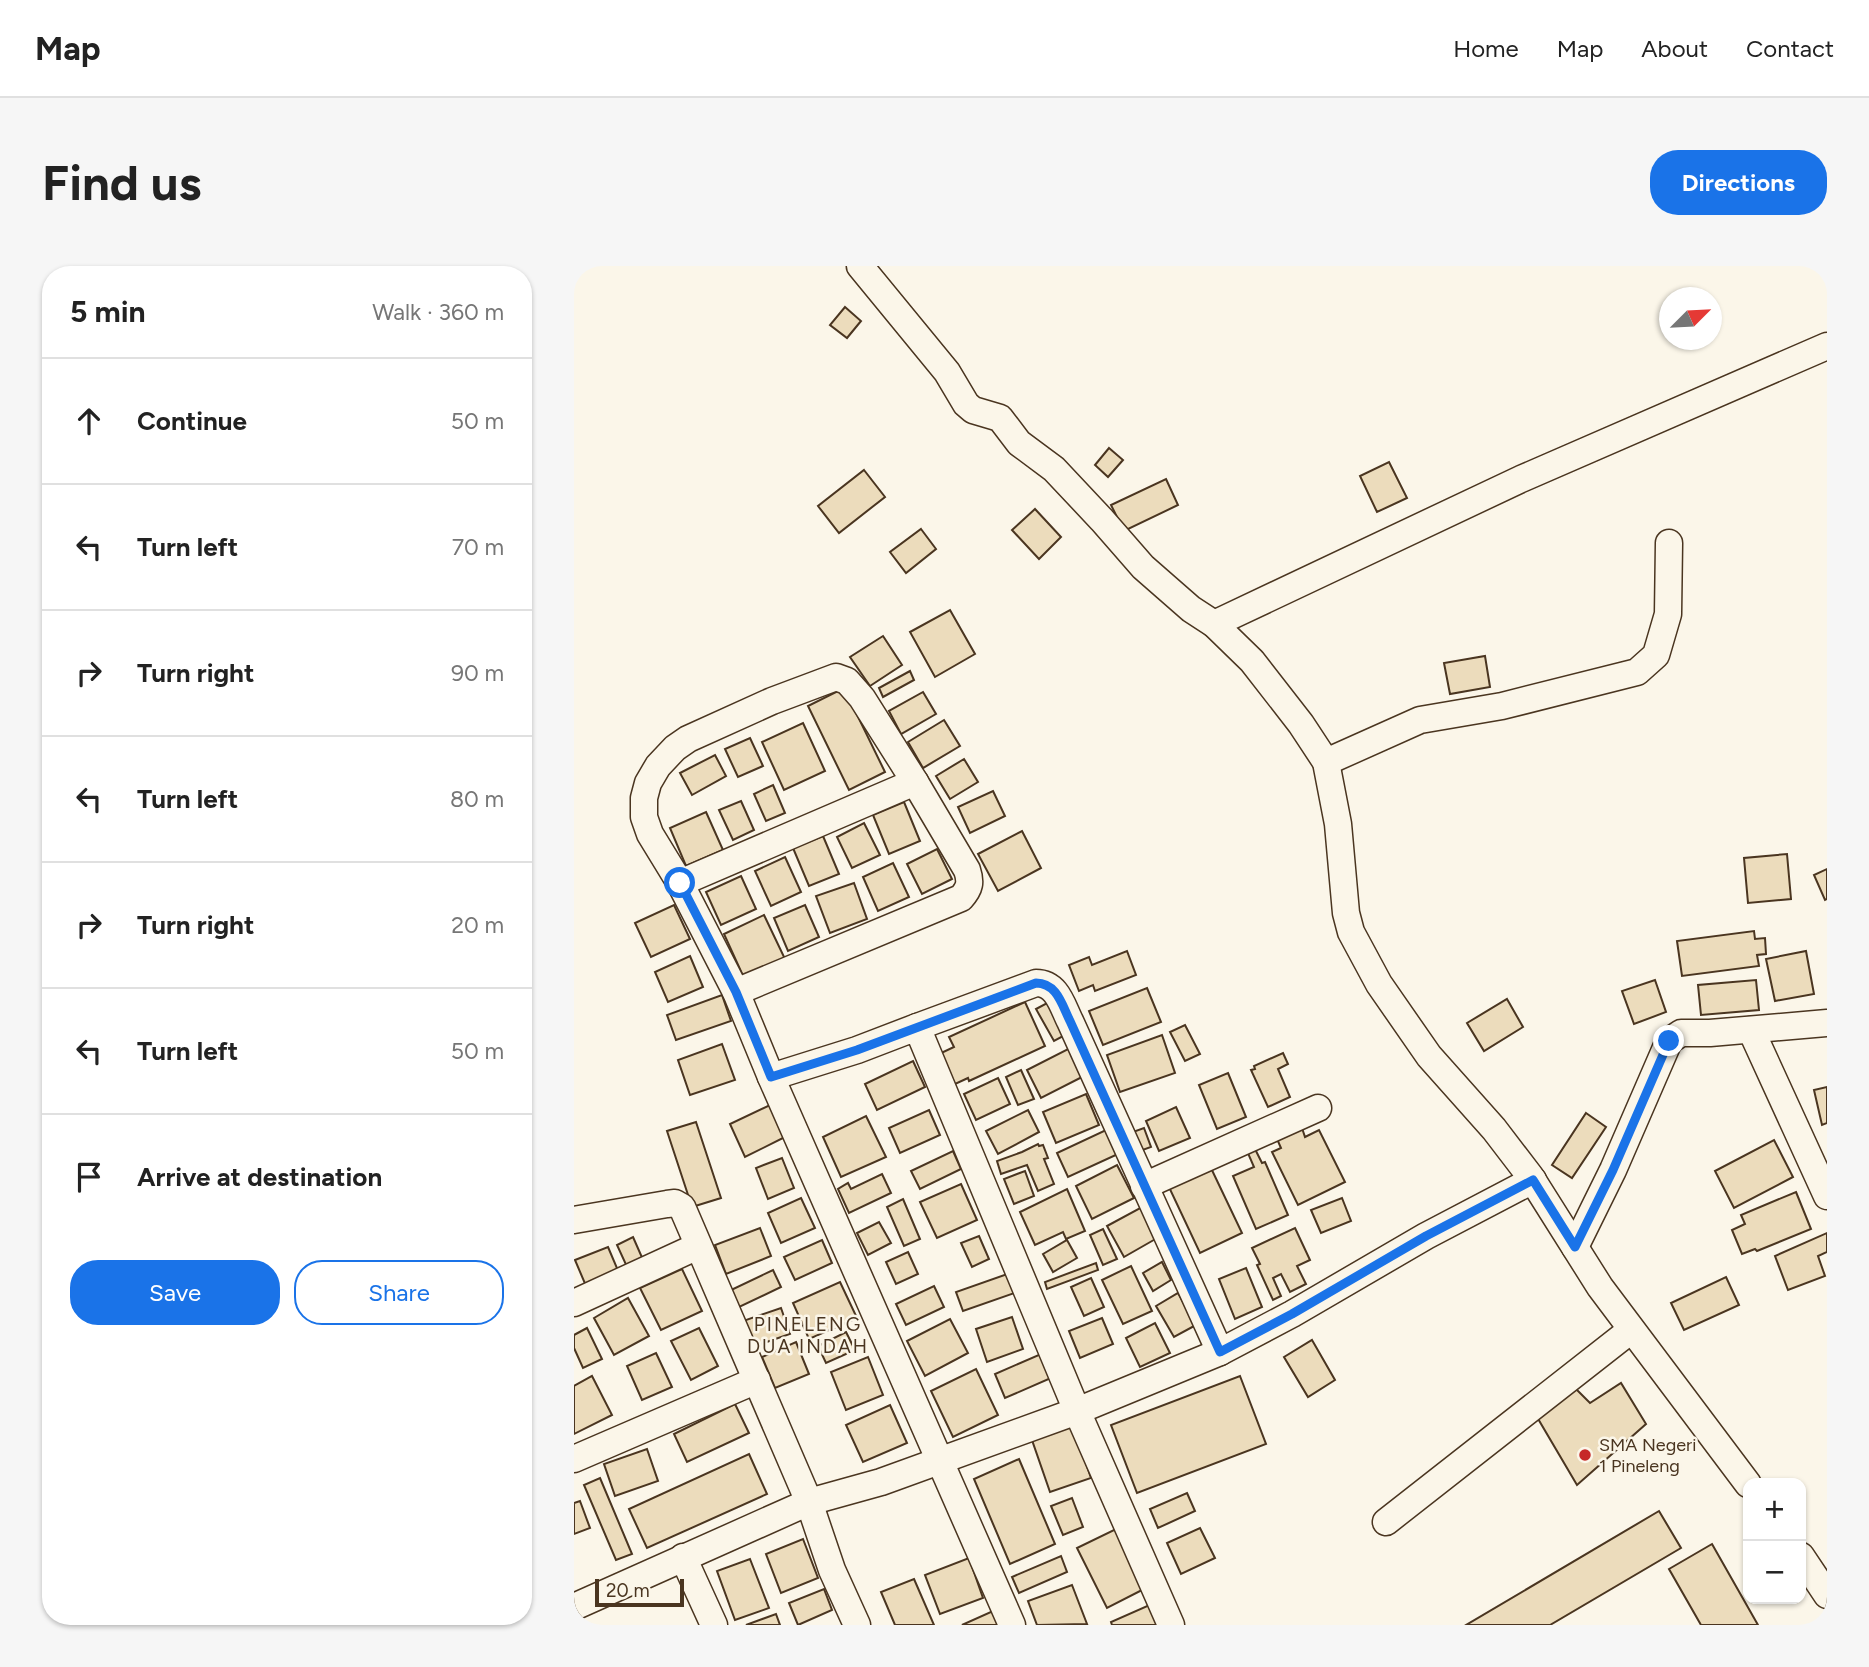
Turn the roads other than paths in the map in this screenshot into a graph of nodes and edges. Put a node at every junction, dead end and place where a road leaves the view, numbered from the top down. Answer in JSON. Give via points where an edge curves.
{"nodes":[{"id":1,"x":860,"y":266,"type":"edge"},
{"id":2,"x":1827,"y":346,"type":"edge"},
{"id":3,"x":1669,"y":543,"type":"dead end"},
{"id":4,"x":1214,"y":624,"type":"junction"},
{"id":5,"x":1326,"y":762,"type":"junction"},
{"id":6,"x":915,"y":782,"type":"junction"},
{"id":7,"x":680,"y":883,"type":"junction"},
{"id":8,"x":736,"y":992,"type":"junction"},
{"id":9,"x":1827,"y":1023,"type":"edge"},
{"id":10,"x":917,"y":1027,"type":"junction"},
{"id":11,"x":1751,"y":1030,"type":"junction"},
{"id":12,"x":771,"y":1077,"type":"junction"},
{"id":13,"x":1318,"y":1108,"type":"dead end"},
{"id":14,"x":1533,"y":1180,"type":"junction"},
{"id":15,"x":1144,"y":1186,"type":"junction"},
{"id":16,"x":1827,"y":1196,"type":"edge"},
{"id":17,"x":574,"y":1220,"type":"edge"},
{"id":18,"x":698,"y":1246,"type":"junction"},
{"id":19,"x":1575,"y":1247,"type":"junction"},
{"id":20,"x":574,"y":1303,"type":"edge"},
{"id":21,"x":1631,"y":1330,"type":"junction"},
{"id":22,"x":1220,"y":1352,"type":"junction"},
{"id":23,"x":757,"y":1380,"type":"junction"},
{"id":24,"x":1077,"y":1411,"type":"junction"},
{"id":25,"x":574,"y":1459,"type":"edge"},
{"id":26,"x":938,"y":1461,"type":"junction"},
{"id":27,"x":1744,"y":1478,"type":"edge"},
{"id":28,"x":808,"y":1502,"type":"junction"},
{"id":29,"x":1386,"y":1522,"type":"dead end"},
{"id":30,"x":683,"y":1558,"type":"junction"},
{"id":31,"x":1806,"y":1564,"type":"edge"},
{"id":32,"x":1827,"y":1595,"type":"edge"},
{"id":33,"x":574,"y":1607,"type":"edge"},
{"id":34,"x":714,"y":1625,"type":"edge"},
{"id":35,"x":857,"y":1625,"type":"edge"},
{"id":36,"x":1012,"y":1625,"type":"edge"},
{"id":37,"x":1171,"y":1625,"type":"edge"}],
"edges":[{"from":1,"to":4,"type":"street","via":[[947,372],[966,404],[1000,418],[1019,443],[1054,469],[1143,567]]},
{"from":2,"to":4,"type":"street","via":[[1521,479]]},
{"from":3,"to":5,"type":"street","via":[[1668,614],[1656,655],[1637,672],[1502,706],[1420,720]]},
{"from":4,"to":5,"type":"street","via":[[1252,661]]},
{"from":5,"to":14,"type":"street","via":[[1338,824],[1343,900],[1352,932],[1406,1024]]},
{"from":6,"to":7,"type":"street"},
{"from":6,"to":7,"type":"street","via":[[847,681],[836,677],[772,701],[688,739],[658,766],[648,783],[644,817]]},
{"from":6,"to":8,"type":"street","via":[[967,870],[969,889],[961,898]]},
{"from":7,"to":8,"type":"street"},
{"from":8,"to":12,"type":"street"},
{"from":9,"to":11,"type":"street"},
{"from":10,"to":12,"type":"street"},
{"from":10,"to":15,"type":"street","via":[[1036,983],[1051,987]]},
{"from":10,"to":24,"type":"street"},
{"from":11,"to":16,"type":"street"},
{"from":11,"to":19,"type":"street","via":[[1681,1033],[1669,1041]]},
{"from":12,"to":26,"type":"street"},
{"from":13,"to":15,"type":"street"},
{"from":14,"to":19,"type":"street"},
{"from":14,"to":22,"type":"street"},
{"from":15,"to":22,"type":"street"},
{"from":17,"to":18,"type":"street","via":[[676,1203],[687,1215]]},
{"from":18,"to":20,"type":"street"},
{"from":18,"to":23,"type":"street"},
{"from":19,"to":21,"type":"street"},
{"from":21,"to":27,"type":"street"},
{"from":21,"to":29,"type":"street"},
{"from":22,"to":24,"type":"street"},
{"from":23,"to":25,"type":"street"},
{"from":23,"to":28,"type":"street"},
{"from":24,"to":26,"type":"street"},
{"from":24,"to":37,"type":"street"},
{"from":26,"to":28,"type":"street"},
{"from":26,"to":36,"type":"street"},
{"from":28,"to":30,"type":"street"},
{"from":28,"to":35,"type":"street"},
{"from":30,"to":33,"type":"street"},
{"from":30,"to":34,"type":"street"},
{"from":31,"to":32,"type":"street"}]}
